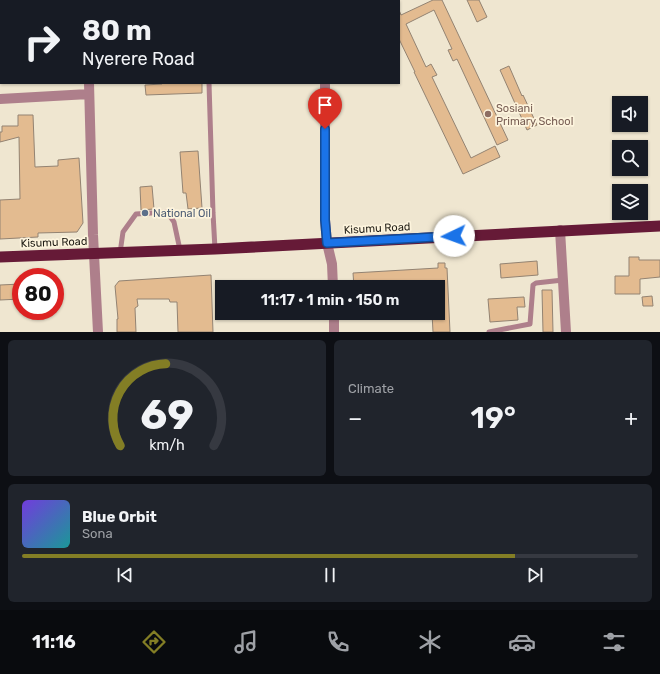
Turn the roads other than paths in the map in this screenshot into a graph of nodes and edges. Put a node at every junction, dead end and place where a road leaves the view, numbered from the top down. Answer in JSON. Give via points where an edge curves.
{"nodes":[{"id":1,"x":89,"y":84,"type":"edge"},
{"id":2,"x":209,"y":84,"type":"edge"},
{"id":3,"x":325,"y":84,"type":"edge"},
{"id":4,"x":89,"y":94,"type":"junction"},
{"id":5,"x":0,"y":99,"type":"edge"},
{"id":6,"x":660,"y":226,"type":"edge"},
{"id":7,"x":560,"y":230,"type":"junction"},
{"id":8,"x":327,"y":243,"type":"junction"},
{"id":9,"x":215,"y":249,"type":"junction"},
{"id":10,"x":180,"y":250,"type":"junction"},
{"id":11,"x":120,"y":253,"type":"junction"},
{"id":12,"x":95,"y":254,"type":"junction"},
{"id":13,"x":0,"y":257,"type":"edge"},
{"id":14,"x":333,"y":280,"type":"edge"},
{"id":15,"x":563,"y":280,"type":"junction"},
{"id":16,"x":334,"y":320,"type":"edge"},
{"id":17,"x":98,"y":332,"type":"edge"},
{"id":18,"x":334,"y":332,"type":"edge"},
{"id":19,"x":489,"y":332,"type":"edge"},
{"id":20,"x":566,"y":332,"type":"edge"}],
"edges":[{"from":1,"to":4,"type":"street"},
{"from":2,"to":9,"type":"lane"},
{"from":3,"to":8,"type":"street"},
{"from":4,"to":5,"type":"street"},
{"from":4,"to":12,"type":"street"},
{"from":6,"to":7,"type":"highway","name":"Kisumu Road"},
{"from":7,"to":8,"type":"highway","name":"Kisumu Road"},
{"from":7,"to":15,"type":"street"},
{"from":8,"to":9,"type":"highway","name":"Kisumu Road"},
{"from":8,"to":14,"type":"street"},
{"from":9,"to":10,"type":"highway","name":"Kisumu Road"},
{"from":10,"to":11,"type":"highway","name":"Kisumu Road"},
{"from":10,"to":11,"type":"lane","via":[[174,222],[167,212],[136,214],[123,232]]},
{"from":11,"to":12,"type":"highway","name":"Kisumu Road"},
{"from":12,"to":13,"type":"highway","name":"Kisumu Road"},
{"from":12,"to":17,"type":"street"},
{"from":15,"to":19,"type":"lane","via":[[533,285],[530,324]]},
{"from":15,"to":20,"type":"street"},
{"from":16,"to":18,"type":"street"}]}
